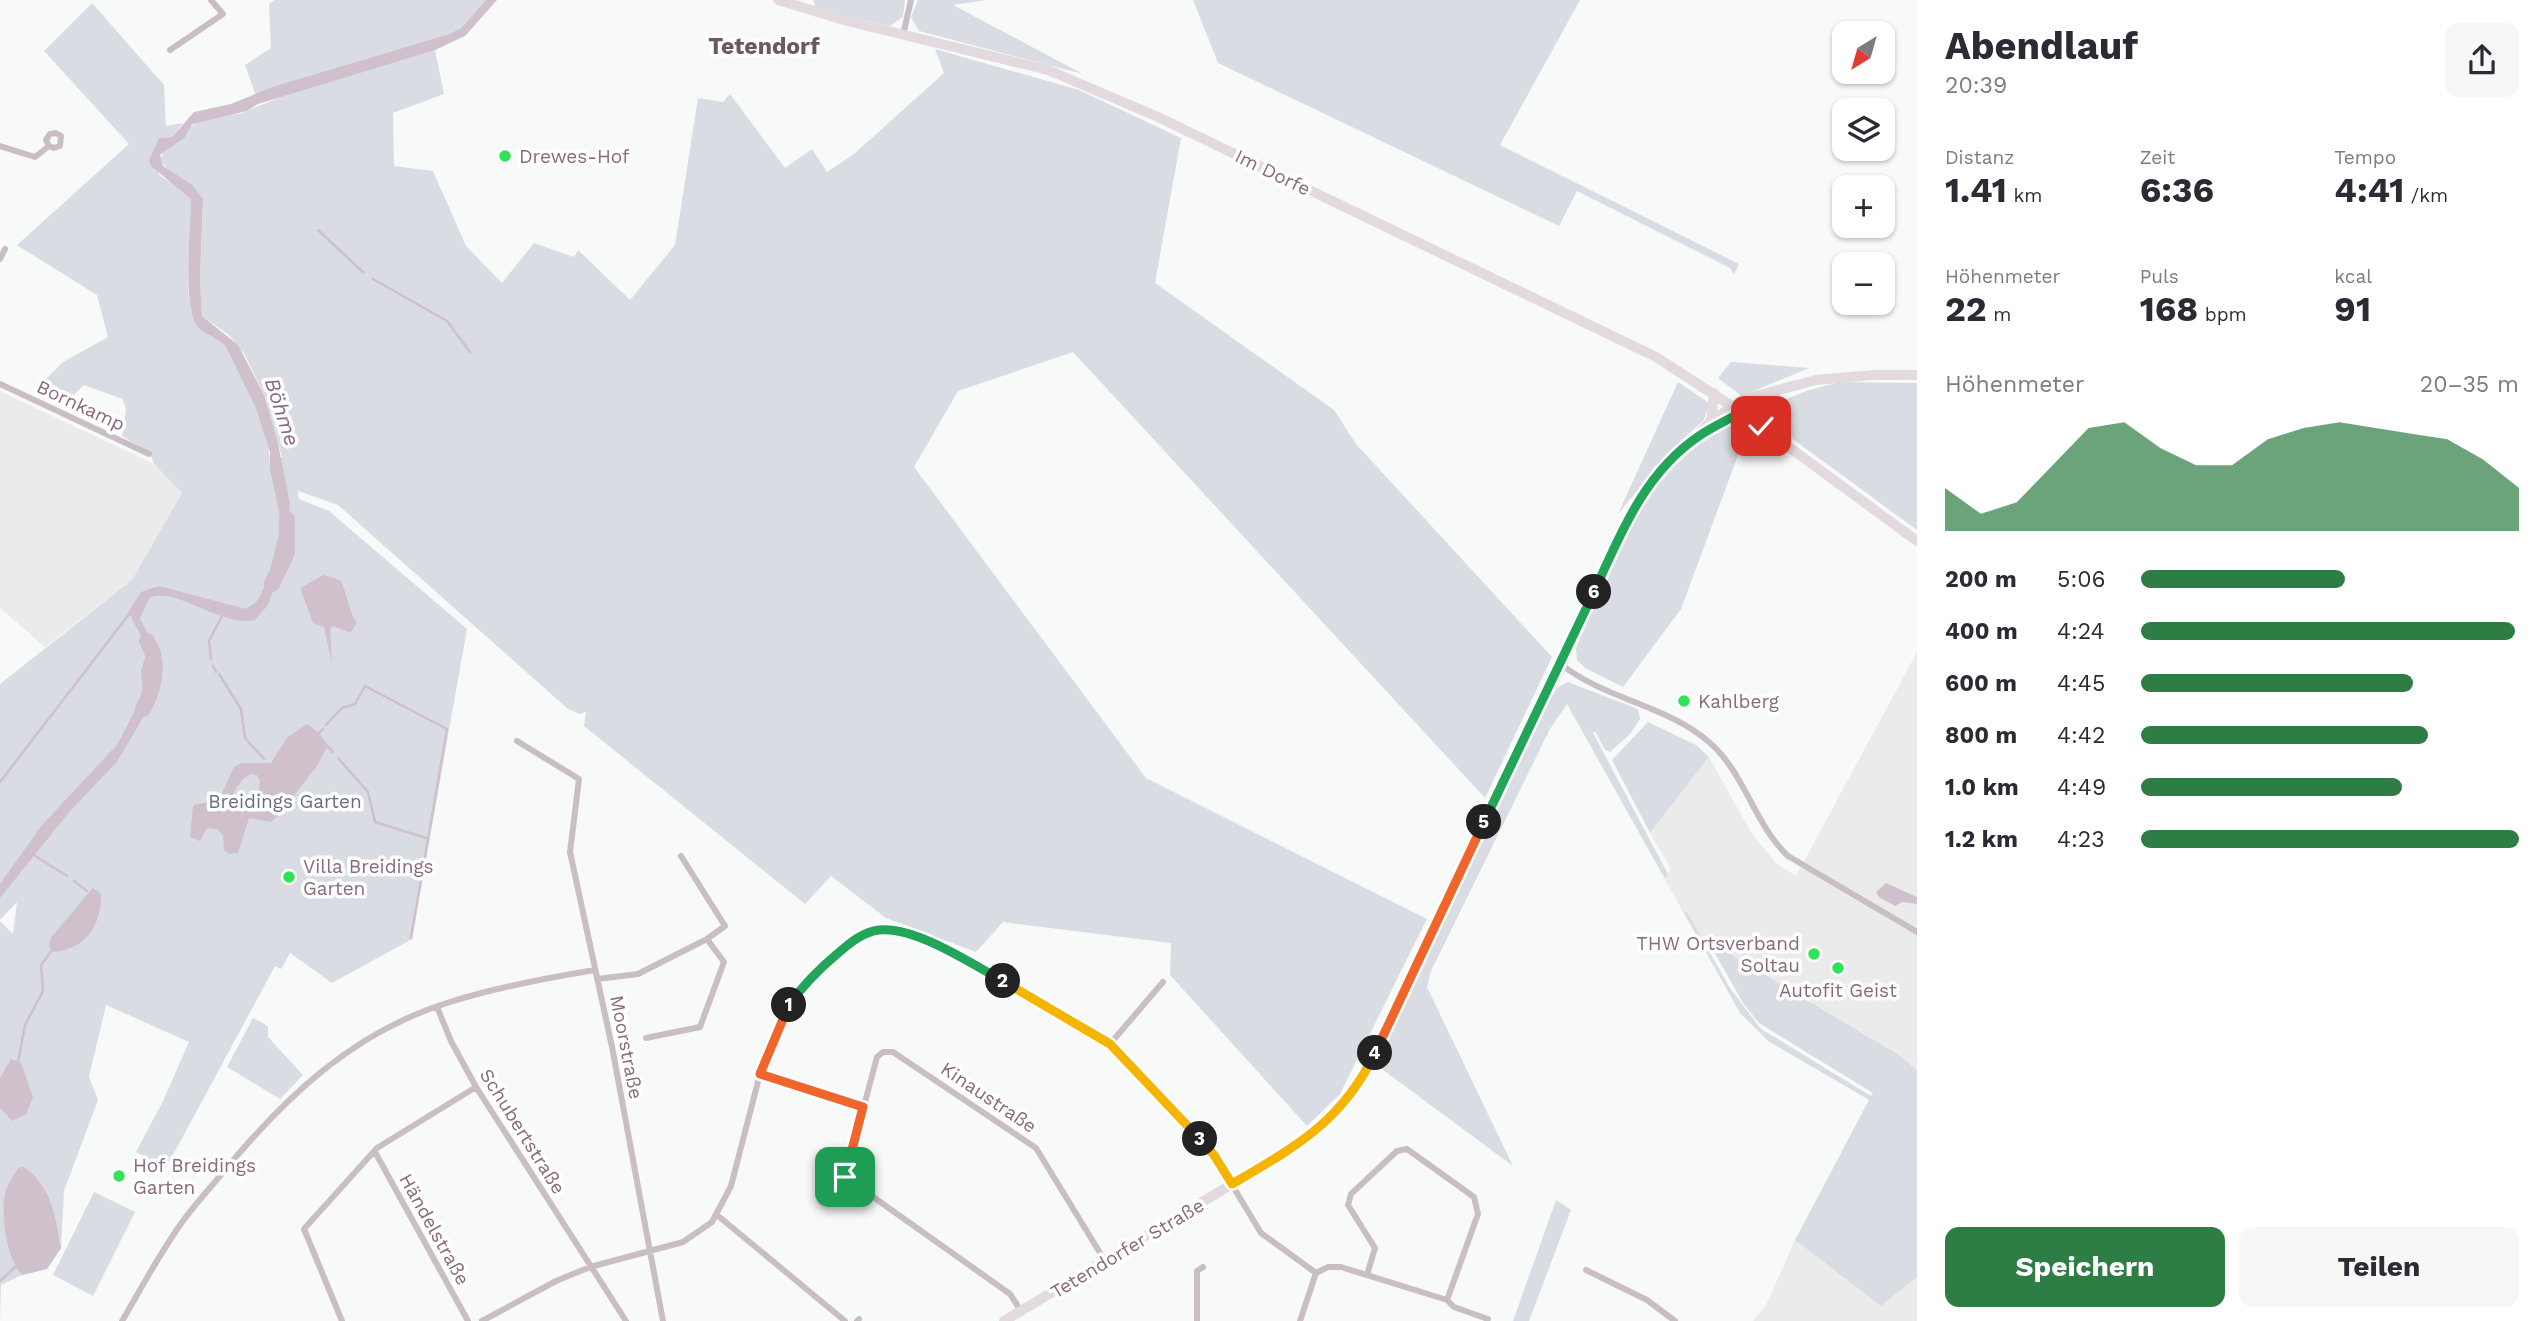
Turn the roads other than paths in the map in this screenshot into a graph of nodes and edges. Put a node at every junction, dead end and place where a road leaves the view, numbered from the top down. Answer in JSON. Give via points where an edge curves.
{"nodes":[{"id":1,"x":211,"y":0,"type":"edge"},
{"id":2,"x":778,"y":0,"type":"edge"},
{"id":3,"x":911,"y":0,"type":"edge"},
{"id":4,"x":903,"y":35,"type":"junction"},
{"id":5,"x":170,"y":50,"type":"dead end"},
{"id":6,"x":0,"y":146,"type":"edge"},
{"id":7,"x":49,"y":146,"type":"dead end"},
{"id":8,"x":5,"y":249,"type":"dead end"},
{"id":9,"x":0,"y":259,"type":"edge"},
{"id":10,"x":1917,"y":375,"type":"edge"},
{"id":11,"x":0,"y":384,"type":"edge"},
{"id":12,"x":1777,"y":391,"type":"junction"},
{"id":13,"x":1714,"y":393,"type":"junction"},
{"id":14,"x":1765,"y":401,"type":"junction"},
{"id":15,"x":1731,"y":405,"type":"junction"},
{"id":16,"x":1741,"y":412,"type":"junction"},
{"id":17,"x":1711,"y":421,"type":"junction"},
{"id":18,"x":1761,"y":426,"type":"junction"},
{"id":19,"x":1700,"y":435,"type":"junction"},
{"id":20,"x":149,"y":454,"type":"dead end"},
{"id":21,"x":1917,"y":541,"type":"edge"},
{"id":22,"x":1562,"y":665,"type":"junction"},
{"id":23,"x":517,"y":741,"type":"dead end"},
{"id":24,"x":681,"y":856,"type":"dead end"},
{"id":25,"x":1917,"y":932,"type":"edge"},
{"id":26,"x":707,"y":939,"type":"junction"},
{"id":27,"x":595,"y":970,"type":"junction"},
{"id":28,"x":597,"y":979,"type":"junction"},
{"id":29,"x":1163,"y":982,"type":"dead end"},
{"id":30,"x":437,"y":1007,"type":"junction"},
{"id":31,"x":646,"y":1038,"type":"dead end"},
{"id":32,"x":1110,"y":1044,"type":"junction"},
{"id":33,"x":760,"y":1074,"type":"junction"},
{"id":34,"x":476,"y":1087,"type":"junction"},
{"id":35,"x":863,"y":1107,"type":"junction"},
{"id":36,"x":375,"y":1152,"type":"junction"},
{"id":37,"x":1232,"y":1184,"type":"junction"},
{"id":38,"x":717,"y":1215,"type":"junction"},
{"id":39,"x":649,"y":1253,"type":"junction"},
{"id":40,"x":1105,"y":1261,"type":"junction"},
{"id":41,"x":1203,"y":1267,"type":"dead end"},
{"id":42,"x":590,"y":1268,"type":"junction"},
{"id":43,"x":1586,"y":1270,"type":"dead end"},
{"id":44,"x":1316,"y":1273,"type":"junction"},
{"id":45,"x":1367,"y":1275,"type":"junction"},
{"id":46,"x":1447,"y":1300,"type":"junction"},
{"id":47,"x":1021,"y":1311,"type":"junction"},
{"id":48,"x":1488,"y":1319,"type":"dead end"},
{"id":49,"x":122,"y":1321,"type":"edge"},
{"id":50,"x":342,"y":1321,"type":"edge"},
{"id":51,"x":468,"y":1321,"type":"edge"},
{"id":52,"x":482,"y":1321,"type":"edge"},
{"id":53,"x":626,"y":1321,"type":"edge"},
{"id":54,"x":663,"y":1321,"type":"edge"},
{"id":55,"x":845,"y":1321,"type":"edge"},
{"id":56,"x":1004,"y":1321,"type":"edge"},
{"id":57,"x":1197,"y":1321,"type":"edge"},
{"id":58,"x":1300,"y":1321,"type":"edge"},
{"id":59,"x":1675,"y":1321,"type":"edge"}],
"edges":[{"from":1,"to":5,"type":"street","via":[[223,14]]},
{"from":2,"to":4,"type":"street","name":"Im Dorfe"},
{"from":3,"to":4,"type":"street"},
{"from":4,"to":13,"type":"street","name":"Im Dorfe","via":[[1025,63],[1083,83],[1636,347]]},
{"from":6,"to":7,"type":"street","via":[[32,158]]},
{"from":8,"to":9,"type":"street"},
{"from":10,"to":12,"type":"street","name":"Tetendorfer Straße","via":[[1844,376]]},
{"from":11,"to":20,"type":"street","name":"Bornkamp"},
{"from":12,"to":14,"type":"street","name":"Tetendorfer Straße"},
{"from":12,"to":15,"type":"street","name":"Tetendorfer Straße"},
{"from":13,"to":15,"type":"street","name":"Im Dorfe"},
{"from":13,"to":17,"type":"street"},
{"from":14,"to":16,"type":"street","name":"Tetendorfer Straße"},
{"from":14,"to":18,"type":"street"},
{"from":15,"to":16,"type":"street","name":"Im Dorfe"},
{"from":15,"to":17,"type":"street","name":"Tetendorfer Straße"},
{"from":16,"to":18,"type":"street","name":"Im Dorfe"},
{"from":16,"to":19,"type":"street","name":"Tetendorfer Straße"},
{"from":17,"to":19,"type":"street","name":"Tetendorfer Straße"},
{"from":18,"to":21,"type":"street","name":"Im Dorfe"},
{"from":19,"to":22,"type":"street","name":"Tetendorfer Straße","via":[[1638,500]]},
{"from":22,"to":25,"type":"street","via":[[1704,738],[1728,764],[1771,840],[1788,856]]},
{"from":22,"to":37,"type":"street","name":"Tetendorfer Straße","via":[[1354,1091],[1312,1135]]},
{"from":23,"to":27,"type":"street","name":"Moorstraße","via":[[579,779],[570,852]]},
{"from":24,"to":26,"type":"street","via":[[725,926]]},
{"from":26,"to":28,"type":"street","via":[[638,974]]},
{"from":26,"to":31,"type":"street","via":[[723,962],[700,1027]]},
{"from":27,"to":28,"type":"street","name":"Moorstraße"},
{"from":27,"to":30,"type":"street","via":[[535,980]]},
{"from":28,"to":39,"type":"street","name":"Moorstraße"},
{"from":29,"to":32,"type":"street"},
{"from":30,"to":34,"type":"street","name":"Schubertstraße"},
{"from":30,"to":49,"type":"street","via":[[382,1032],[289,1096],[174,1233]]},
{"from":32,"to":33,"type":"street","via":[[961,958],[888,930],[869,932],[818,970],[786,1010]]},
{"from":32,"to":37,"type":"street","via":[[1214,1155]]},
{"from":33,"to":35,"type":"street"},
{"from":33,"to":38,"type":"street","via":[[731,1186]]},
{"from":34,"to":36,"type":"street"},
{"from":34,"to":42,"type":"street","name":"Schubertstraße"},
{"from":35,"to":40,"type":"street","name":"Kinaustraße","via":[[877,1057],[893,1052],[1036,1148]]},
{"from":35,"to":47,"type":"street","via":[[846,1169],[849,1182],[1006,1291]]},
{"from":36,"to":50,"type":"street","via":[[304,1229]]},
{"from":36,"to":51,"type":"street","name":"Händelstraße"},
{"from":37,"to":40,"type":"street","name":"Tetendorfer Straße"},
{"from":37,"to":44,"type":"street","via":[[1266,1237]]},
{"from":38,"to":39,"type":"street","via":[[691,1239]]},
{"from":38,"to":55,"type":"street"},
{"from":39,"to":42,"type":"street"},
{"from":39,"to":54,"type":"street","name":"Moorstraße"},
{"from":40,"to":47,"type":"street","name":"Tetendorfer Straße"},
{"from":41,"to":57,"type":"street","via":[[1197,1271]]},
{"from":42,"to":52,"type":"street"},
{"from":42,"to":53,"type":"street","name":"Schubertstraße"},
{"from":43,"to":59,"type":"street","via":[[1647,1300]]},
{"from":44,"to":45,"type":"street","via":[[1335,1266]]},
{"from":44,"to":58,"type":"street"},
{"from":45,"to":46,"type":"street"},
{"from":45,"to":46,"type":"street","via":[[1375,1248],[1351,1211],[1349,1199],[1397,1151],[1407,1149],[1478,1204]]},
{"from":46,"to":48,"type":"street"},
{"from":47,"to":56,"type":"street","name":"Tetendorfer Straße"}]}
